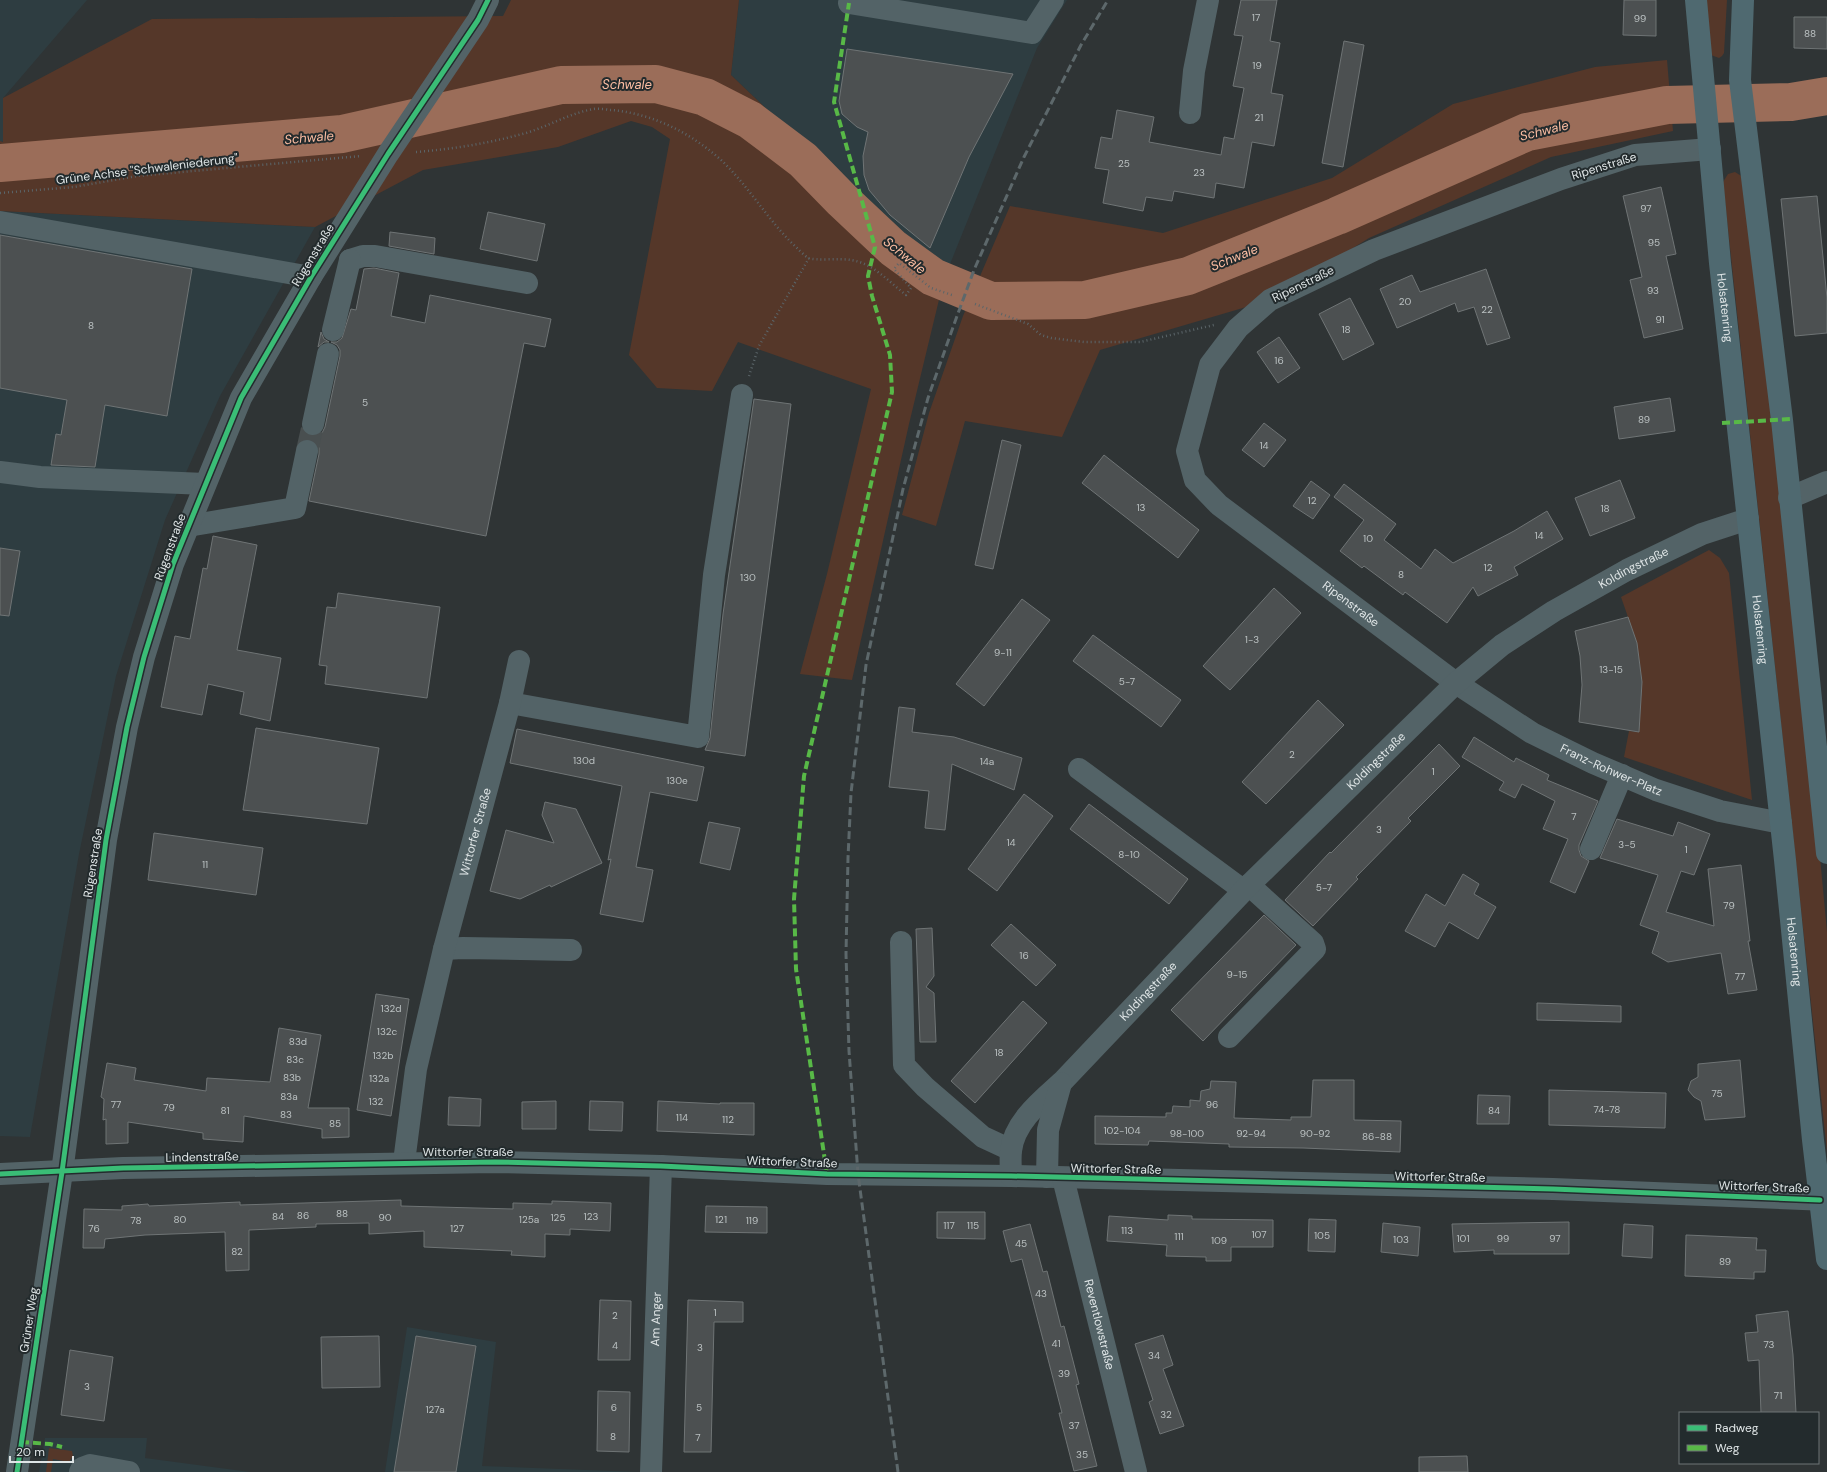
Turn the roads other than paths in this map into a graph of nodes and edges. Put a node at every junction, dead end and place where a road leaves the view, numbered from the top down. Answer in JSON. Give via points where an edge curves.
{"nodes":[{"id":1,"x":470,"y":0,"type":"edge"},
{"id":2,"x":488,"y":0,"type":"edge"},
{"id":3,"x":850,"y":0,"type":"edge"},
{"id":4,"x":1053,"y":0,"type":"edge"},
{"id":5,"x":1208,"y":0,"type":"edge"},
{"id":6,"x":1696,"y":0,"type":"edge"},
{"id":7,"x":1743,"y":0,"type":"edge"},
{"id":8,"x":478,"y":20,"type":"junction"},
{"id":9,"x":1190,"y":113,"type":"dead end"},
{"id":10,"x":1709,"y":139,"type":"junction"},
{"id":11,"x":0,"y":222,"type":"edge"},
{"id":12,"x":334,"y":240,"type":"junction"},
{"id":13,"x":350,"y":260,"type":"junction"},
{"id":14,"x":311,"y":276,"type":"junction"},
{"id":15,"x":528,"y":283,"type":"dead end"},
{"id":16,"x":333,"y":330,"type":"dead end"},
{"id":17,"x":328,"y":354,"type":"dead end"},
{"id":18,"x":742,"y":395,"type":"road end"},
{"id":19,"x":313,"y":424,"type":"tunnel mouth"},
{"id":20,"x":307,"y":451,"type":"tunnel mouth"},
{"id":21,"x":0,"y":472,"type":"edge"},
{"id":22,"x":1827,"y":482,"type":"edge"},
{"id":23,"x":205,"y":484,"type":"junction"},
{"id":24,"x":1789,"y":498,"type":"junction"},
{"id":25,"x":1748,"y":520,"type":"junction"},
{"id":26,"x":188,"y":526,"type":"junction"},
{"id":27,"x":519,"y":661,"type":"dead end"},
{"id":28,"x":1456,"y":683,"type":"junction"},
{"id":29,"x":510,"y":703,"type":"junction"},
{"id":30,"x":1079,"y":768,"type":"dead end"},
{"id":31,"x":1622,"y":775,"type":"junction"},
{"id":32,"x":1781,"y":824,"type":"junction"},
{"id":33,"x":1826,"y":839,"type":"edge"},
{"id":34,"x":1591,"y":849,"type":"dead end"},
{"id":35,"x":1246,"y":887,"type":"junction"},
{"id":36,"x":901,"y":942,"type":"dead end"},
{"id":37,"x":444,"y":949,"type":"junction"},
{"id":38,"x":571,"y":950,"type":"dead end"},
{"id":39,"x":1229,"y":1037,"type":"dead end"},
{"id":40,"x":1062,"y":1082,"type":"junction"},
{"id":41,"x":1011,"y":1150,"type":"junction"},
{"id":42,"x":404,"y":1162,"type":"junction"},
{"id":43,"x":661,"y":1166,"type":"junction"},
{"id":44,"x":62,"y":1172,"type":"junction"},
{"id":45,"x":0,"y":1174,"type":"edge"},
{"id":46,"x":1011,"y":1176,"type":"junction"},
{"id":47,"x":1055,"y":1178,"type":"junction"},
{"id":48,"x":1823,"y":1200,"type":"edge"},
{"id":49,"x":1827,"y":1259,"type":"edge"},
{"id":50,"x":16,"y":1472,"type":"edge"},
{"id":51,"x":80,"y":1472,"type":"edge"},
{"id":52,"x":129,"y":1472,"type":"edge"},
{"id":53,"x":651,"y":1472,"type":"edge"},
{"id":54,"x":1136,"y":1472,"type":"edge"}],
"edges":[{"from":1,"to":8,"type":"street"},
{"from":2,"to":8,"type":"street","name":"Rügenstraße"},
{"from":3,"to":4,"type":"street","via":[[849,3],[1032,33]]},
{"from":5,"to":9,"type":"street","via":[[1194,72]]},
{"from":6,"to":10,"type":"main road","name":"Holsatenring"},
{"from":7,"to":24,"type":"main road","via":[[1740,80]]},
{"from":8,"to":12,"type":"street","name":"Rügenstraße","via":[[391,148]]},
{"from":10,"to":25,"type":"main road","name":"Holsatenring"},
{"from":10,"to":28,"type":"street","name":"Ripenstraße","via":[[1635,155],[1561,179],[1374,250],[1270,300],[1238,328],[1210,365],[1187,451],[1195,480],[1219,505]]},
{"from":11,"to":14,"type":"street"},
{"from":12,"to":13,"type":"street"},
{"from":12,"to":14,"type":"street","name":"Rügenstraße"},
{"from":13,"to":15,"type":"street","via":[[375,256]]},
{"from":13,"to":16,"type":"street"},
{"from":14,"to":23,"type":"street","name":"Rügenstraße","via":[[241,398]]},
{"from":17,"to":19,"type":"street"},
{"from":18,"to":29,"type":"street","via":[[714,575],[698,737]]},
{"from":20,"to":26,"type":"street","via":[[295,508]]},
{"from":21,"to":23,"type":"street","via":[[40,477]]},
{"from":22,"to":24,"type":"street"},
{"from":23,"to":26,"type":"street","name":"Rügenstraße"},
{"from":24,"to":33,"type":"main road"},
{"from":25,"to":28,"type":"street","name":"Koldingstraße","via":[[1702,534],[1627,570],[1502,645]]},
{"from":25,"to":32,"type":"main road","name":"Holsatenring"},
{"from":26,"to":44,"type":"street","name":"Rügenstraße","via":[[173,564],[144,658],[127,727],[106,840]]},
{"from":27,"to":29,"type":"street","name":"Wittorfer Straße"},
{"from":28,"to":31,"type":"street","name":"Franz-Rohwer-Platz","via":[[1532,733]]},
{"from":28,"to":35,"type":"street","name":"Koldingstraße"},
{"from":29,"to":37,"type":"street","name":"Wittorfer Straße"},
{"from":30,"to":35,"type":"street"},
{"from":31,"to":32,"type":"street","name":"Franz-Rohwer-Platz","via":[[1656,790],[1720,812]]},
{"from":31,"to":34,"type":"street"},
{"from":32,"to":48,"type":"main road","name":"Holsatenring"},
{"from":35,"to":39,"type":"street","via":[[1313,942],[1315,950]]},
{"from":35,"to":40,"type":"street","name":"Koldingstraße"},
{"from":36,"to":41,"type":"street","via":[[904,1065],[924,1088],[983,1136]]},
{"from":37,"to":38,"type":"street"},
{"from":37,"to":42,"type":"street","name":"Wittorfer Straße","via":[[416,1069]]},
{"from":40,"to":41,"type":"street","name":"Koldingstraße","via":[[1033,1108],[1017,1132]]},
{"from":40,"to":47,"type":"street","name":"Koldingstraße","via":[[1048,1130]]},
{"from":41,"to":46,"type":"street","name":"Koldingstraße"},
{"from":42,"to":43,"type":"street","name":"Wittorfer Straße"},
{"from":42,"to":44,"type":"street","name":"Lindenstraße","via":[[122,1168]]},
{"from":43,"to":46,"type":"street","name":"Wittorfer Straße","via":[[827,1174]]},
{"from":43,"to":53,"type":"street","name":"Am Anger"},
{"from":44,"to":45,"type":"street","name":"Lindenstraße"},
{"from":44,"to":50,"type":"street","name":"Grüner Weg"},
{"from":46,"to":47,"type":"street","name":"Wittorfer Straße"},
{"from":47,"to":48,"type":"street","name":"Wittorfer Straße","via":[[1553,1189]]},
{"from":47,"to":54,"type":"street","name":"Reventlowstraße"},
{"from":48,"to":49,"type":"main road","name":"Holsatenring"},
{"from":51,"to":52,"type":"street","via":[[90,1464]]}]}
